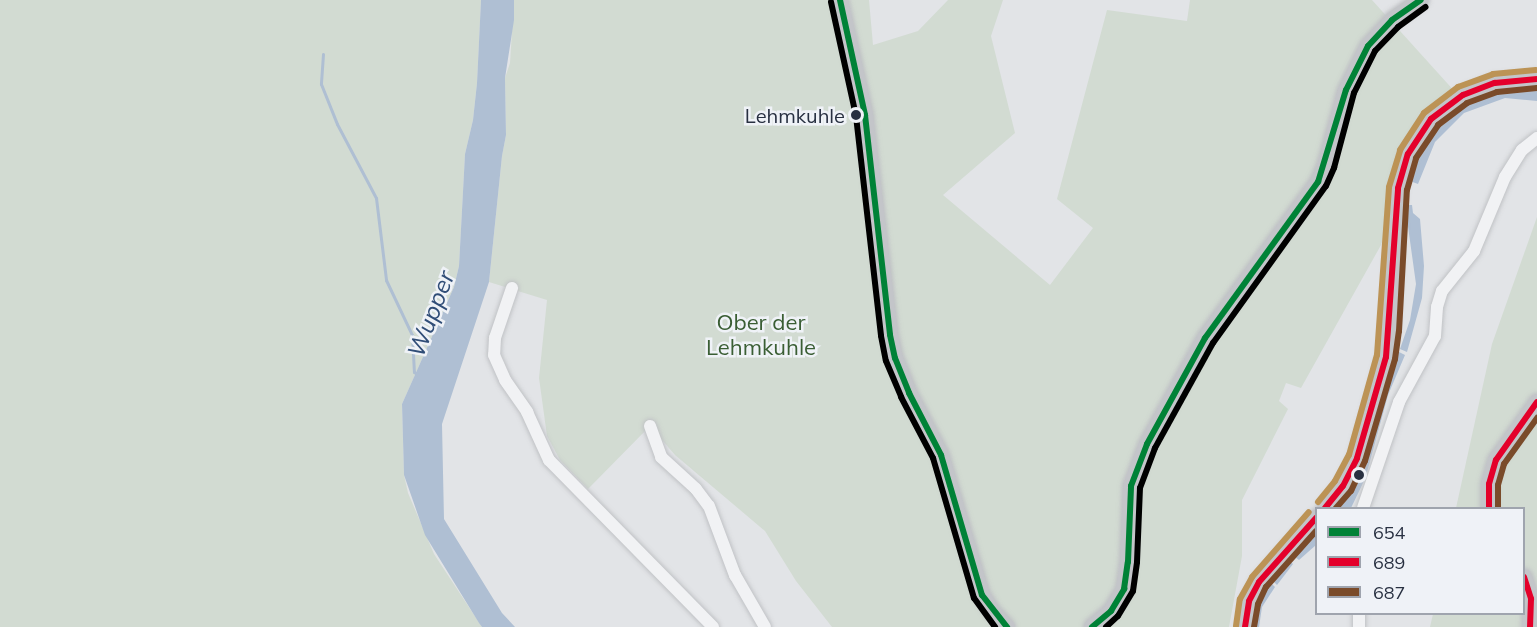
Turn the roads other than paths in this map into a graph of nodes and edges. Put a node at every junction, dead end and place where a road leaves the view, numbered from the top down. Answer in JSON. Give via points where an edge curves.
{"nodes":[{"id":1,"x":840,"y":0,"type":"edge"},
{"id":2,"x":1421,"y":0,"type":"edge"},
{"id":3,"x":1537,"y":79,"type":"edge"},
{"id":4,"x":1537,"y":138,"type":"edge"},
{"id":5,"x":512,"y":288,"type":"dead end"},
{"id":6,"x":1537,"y":402,"type":"edge"},
{"id":7,"x":650,"y":426,"type":"dead end"},
{"id":8,"x":1326,"y":507,"type":"edge"},
{"id":9,"x":1363,"y":507,"type":"edge"},
{"id":10,"x":1490,"y":507,"type":"edge"},
{"id":11,"x":1315,"y":520,"type":"edge"},
{"id":12,"x":1525,"y":580,"type":"edge"},
{"id":13,"x":712,"y":627,"type":"edge"},
{"id":14,"x":765,"y":627,"type":"edge"},
{"id":15,"x":1007,"y":627,"type":"edge"},
{"id":16,"x":1092,"y":627,"type":"edge"},
{"id":17,"x":1245,"y":627,"type":"edge"},
{"id":18,"x":1530,"y":627,"type":"edge"}],
"edges":[{"from":1,"to":15,"type":"main road","via":[[865,115],[895,358],[941,455],[982,595]]},
{"from":2,"to":16,"type":"main road","via":[[1392,20],[1368,46],[1346,90],[1314,187],[1205,338],[1147,444],[1129,496],[1126,580],[1111,611]]},
{"from":3,"to":8,"type":"main road","via":[[1495,83],[1463,95],[1431,119],[1408,154],[1398,195],[1388,348],[1357,458],[1344,486]]},
{"from":4,"to":9,"type":"street","via":[[1522,150],[1505,177],[1474,251],[1442,291],[1435,336],[1399,402]]},
{"from":5,"to":13,"type":"street","via":[[495,338],[494,355],[549,460]]},
{"from":6,"to":10,"type":"main road","via":[[1494,464],[1489,484]]},
{"from":7,"to":14,"type":"street","via":[[661,457],[709,506],[735,575]]},
{"from":11,"to":17,"type":"main road","via":[[1260,582],[1250,601]]},
{"from":12,"to":18,"type":"main road","via":[[1531,599]]}]}
